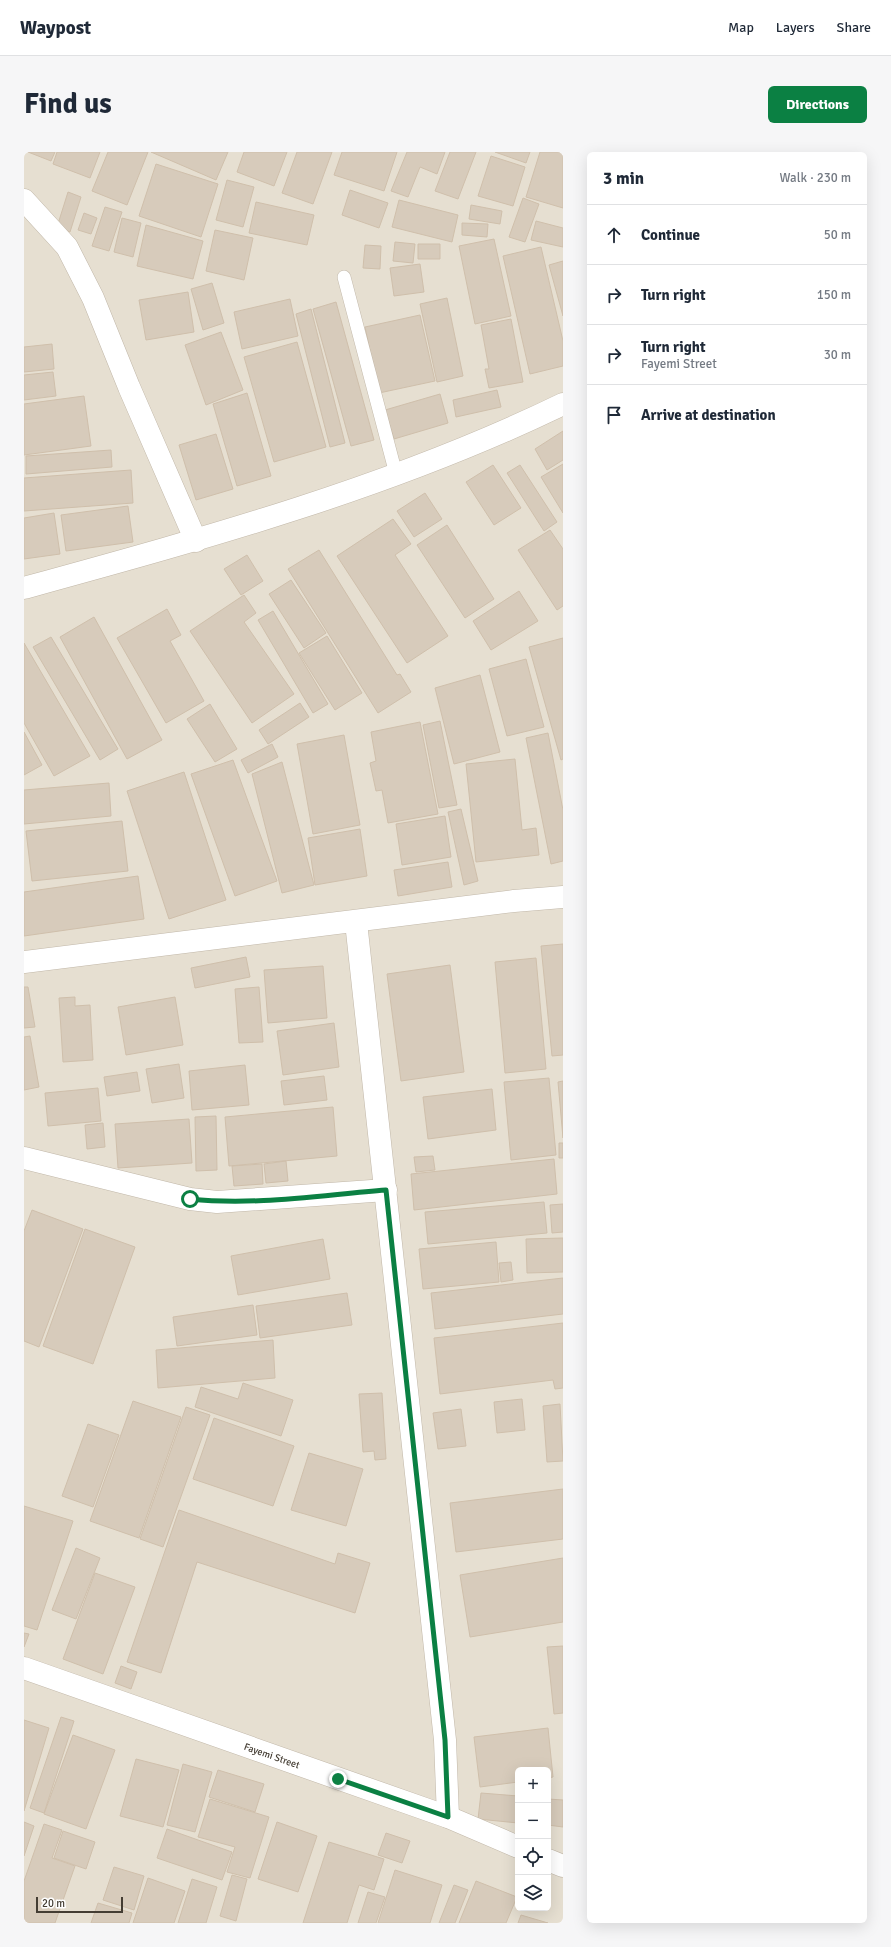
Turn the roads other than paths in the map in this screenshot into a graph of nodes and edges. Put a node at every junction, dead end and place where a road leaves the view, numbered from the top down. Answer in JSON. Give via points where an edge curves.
{"nodes":[{"id":1,"x":24,"y":200,"type":"edge"},
{"id":2,"x":344,"y":277,"type":"dead end"},
{"id":3,"x":563,"y":404,"type":"edge"},
{"id":4,"x":396,"y":474,"type":"junction"},
{"id":5,"x":196,"y":541,"type":"junction"},
{"id":6,"x":24,"y":588,"type":"edge"},
{"id":7,"x":563,"y":897,"type":"edge"},
{"id":8,"x":356,"y":922,"type":"junction"},
{"id":9,"x":24,"y":962,"type":"edge"},
{"id":10,"x":24,"y":1158,"type":"edge"},
{"id":11,"x":386,"y":1190,"type":"junction"},
{"id":12,"x":24,"y":1668,"type":"edge"},
{"id":13,"x":448,"y":1817,"type":"junction"},
{"id":14,"x":515,"y":1846,"type":"edge"},
{"id":15,"x":551,"y":1861,"type":"edge"},
{"id":16,"x":563,"y":1866,"type":"edge"}],
"edges":[{"from":1,"to":5,"type":"street","via":[[67,247],[93,298]]},
{"from":2,"to":4,"type":"lane"},
{"from":3,"to":4,"type":"street","via":[[508,431]]},
{"from":4,"to":5,"type":"street"},
{"from":5,"to":6,"type":"street"},
{"from":7,"to":8,"type":"street"},
{"from":8,"to":9,"type":"street"},
{"from":8,"to":11,"type":"street"},
{"from":10,"to":11,"type":"street","via":[[190,1199],[218,1202]]},
{"from":11,"to":13,"type":"street","via":[[445,1740]]},
{"from":12,"to":13,"type":"street","name":"Fayemi Street"},
{"from":13,"to":14,"type":"street","name":"Fayemi Street"},
{"from":15,"to":16,"type":"street"}]}
